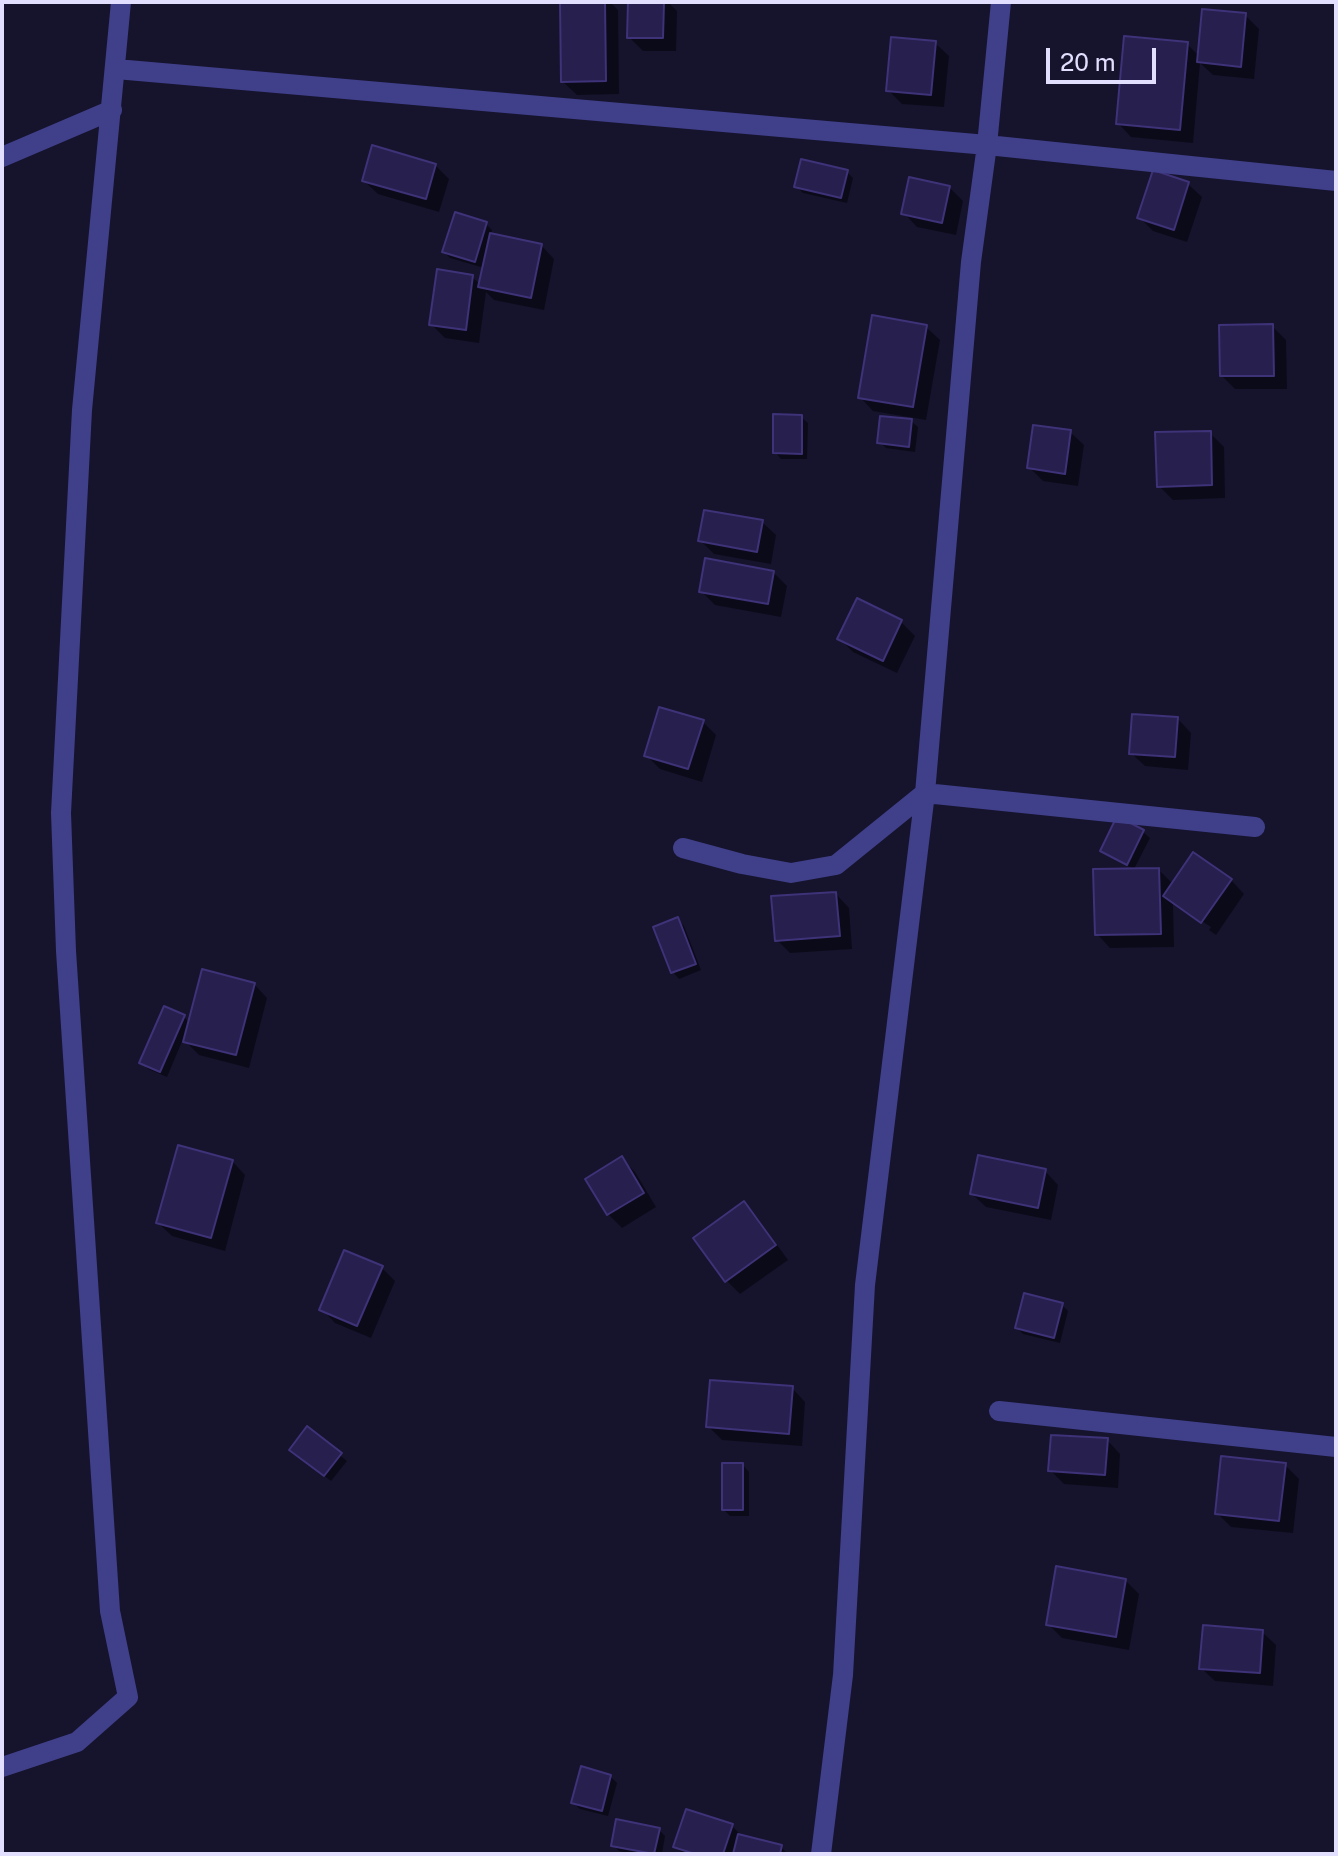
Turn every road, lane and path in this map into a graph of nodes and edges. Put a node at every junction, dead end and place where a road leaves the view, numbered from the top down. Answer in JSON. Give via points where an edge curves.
{"nodes":[{"id":1,"x":121,"y":2,"type":"edge"},
{"id":2,"x":1001,"y":2,"type":"edge"},
{"id":3,"x":116,"y":69,"type":"junction"},
{"id":4,"x":112,"y":110,"type":"junction"},
{"id":5,"x":987,"y":145,"type":"junction"},
{"id":6,"x":2,"y":157,"type":"edge"},
{"id":7,"x":1336,"y":181,"type":"edge"},
{"id":8,"x":925,"y":793,"type":"junction"},
{"id":9,"x":1255,"y":827,"type":"dead end"},
{"id":10,"x":683,"y":848,"type":"dead end"},
{"id":11,"x":999,"y":1411,"type":"dead end"},
{"id":12,"x":1336,"y":1447,"type":"edge"},
{"id":13,"x":2,"y":1767,"type":"edge"},
{"id":14,"x":821,"y":1854,"type":"edge"}],
"edges":[{"from":1,"to":3,"type":"street"},
{"from":2,"to":5,"type":"street"},
{"from":3,"to":4,"type":"street"},
{"from":3,"to":5,"type":"street"},
{"from":4,"to":6,"type":"street"},
{"from":4,"to":13,"type":"street","via":[[82,410],[61,813],[110,1611],[128,1697],[77,1742]]},
{"from":5,"to":7,"type":"street"},
{"from":5,"to":8,"type":"street","via":[[971,262]]},
{"from":8,"to":9,"type":"street"},
{"from":8,"to":10,"type":"street","via":[[836,865],[791,873]]},
{"from":8,"to":14,"type":"street","via":[[865,1285],[843,1675]]},
{"from":11,"to":12,"type":"street"}]}
